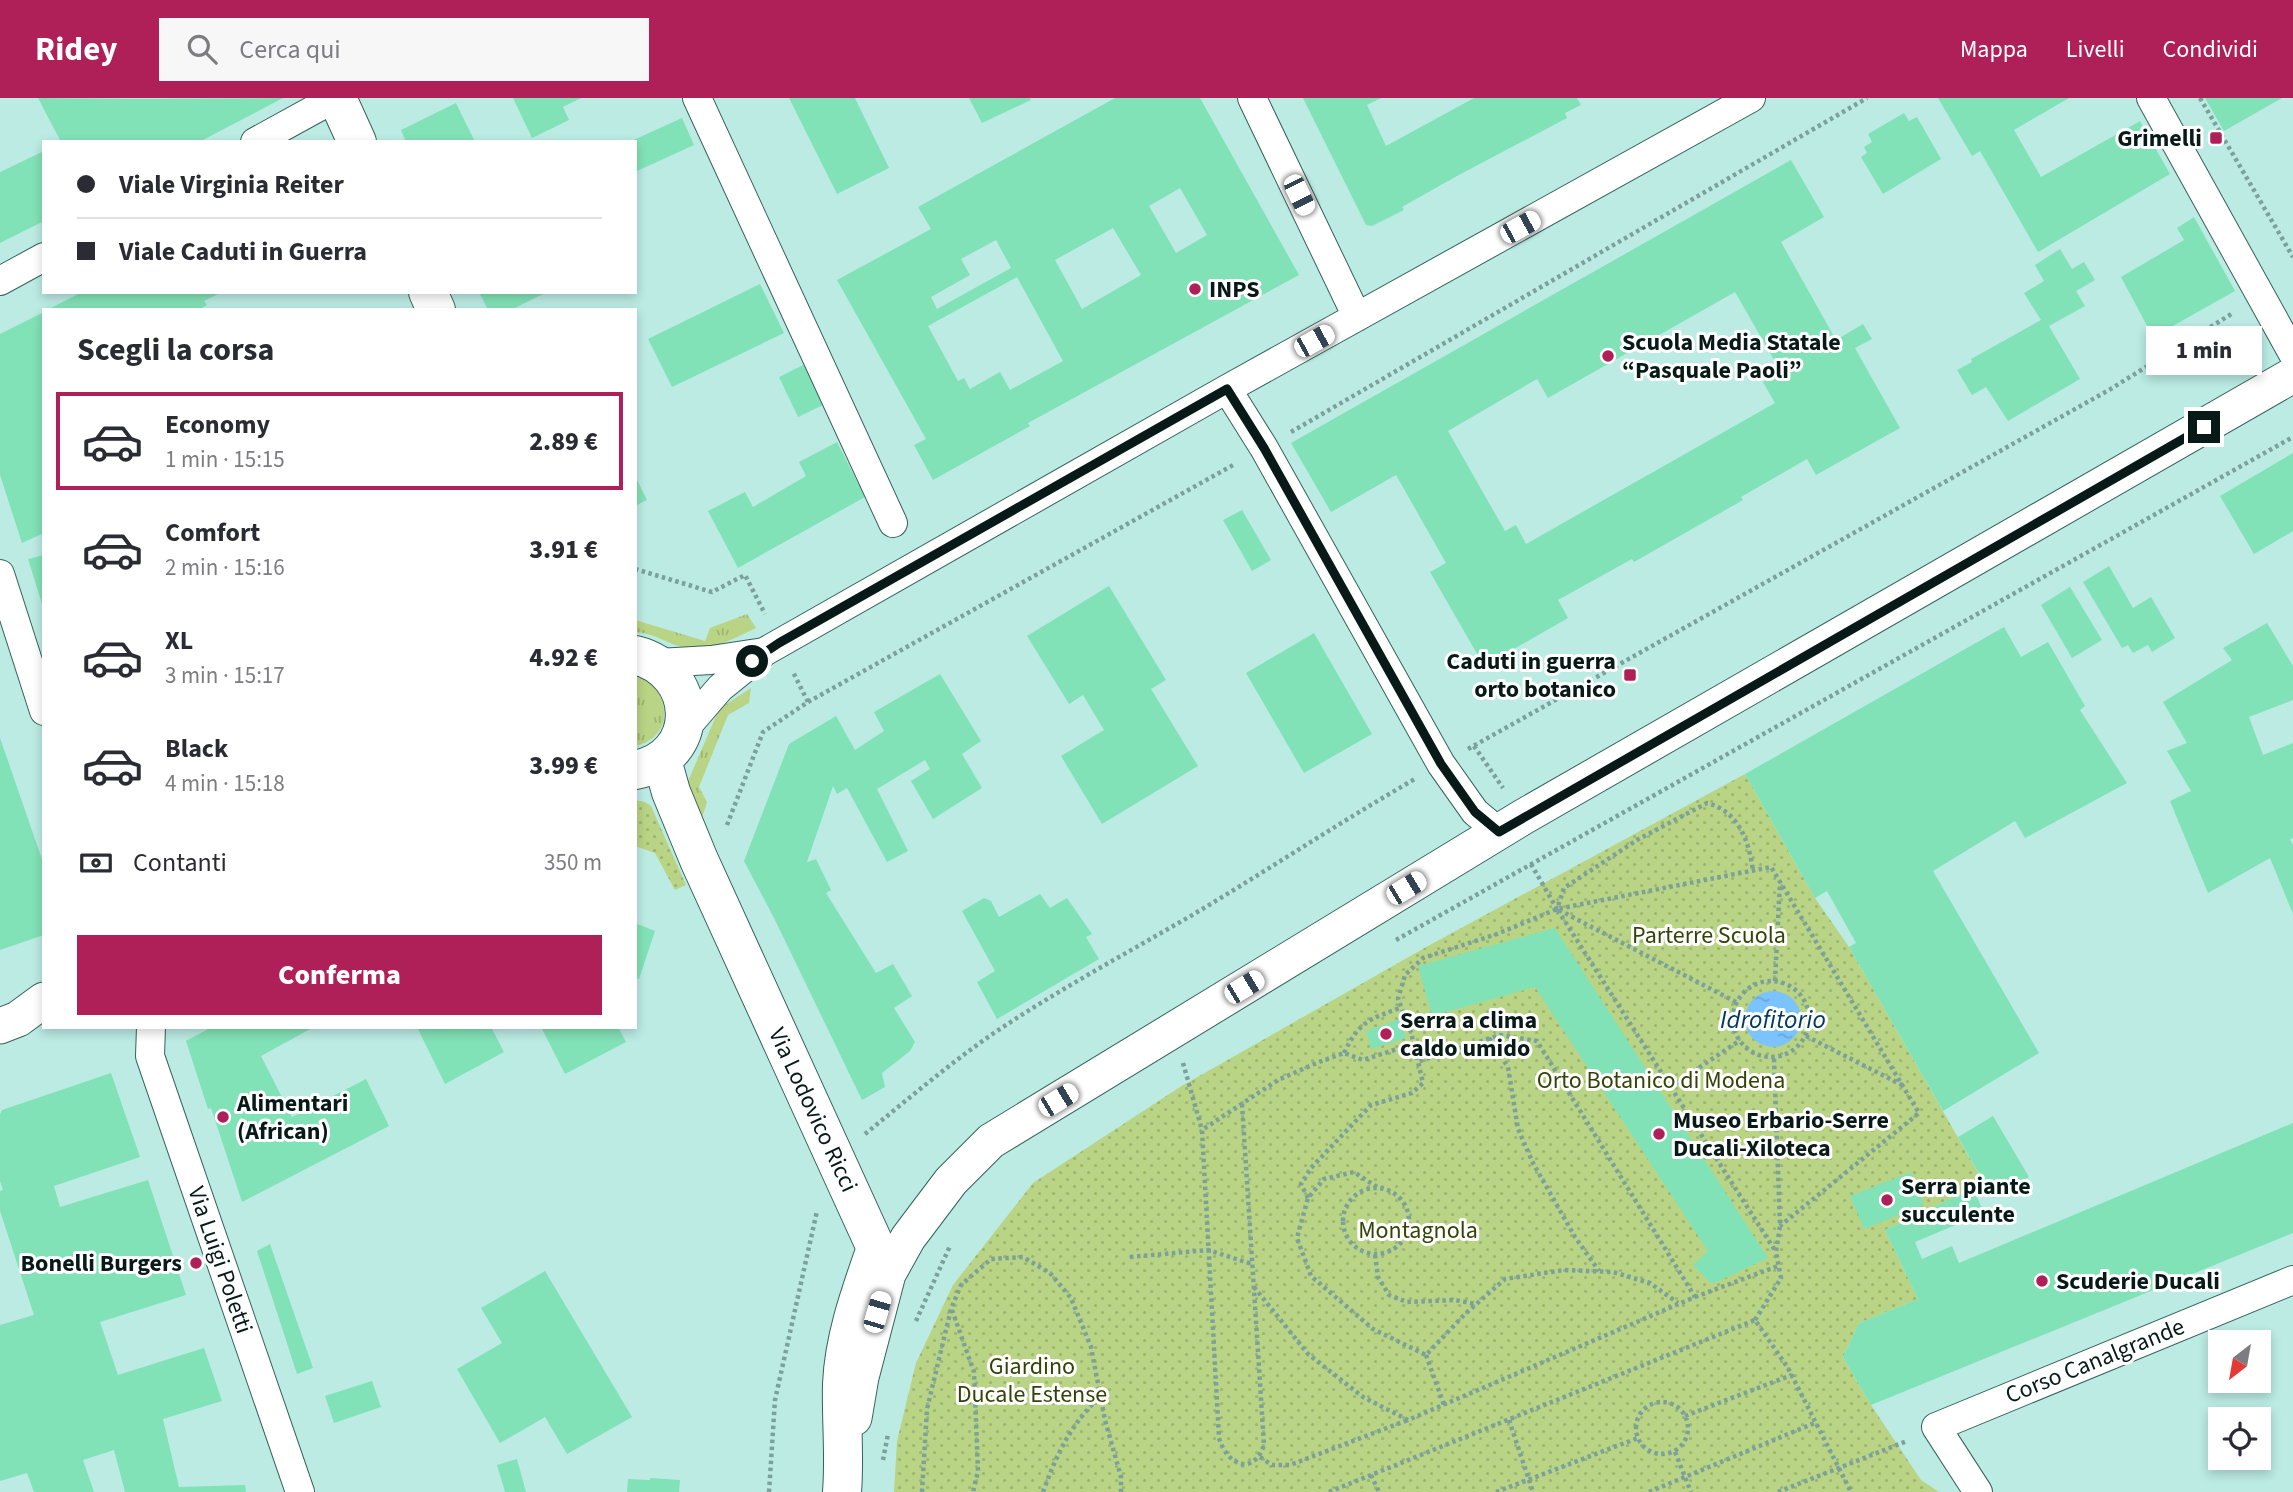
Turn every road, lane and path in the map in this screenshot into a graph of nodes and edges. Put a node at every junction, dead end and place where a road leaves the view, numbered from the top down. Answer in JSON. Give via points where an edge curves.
{"nodes":[{"id":1,"x":336,"y":98,"type":"edge"},
{"id":2,"x":697,"y":98,"type":"edge"},
{"id":3,"x":1252,"y":98,"type":"edge"},
{"id":4,"x":1751,"y":98,"type":"edge"},
{"id":5,"x":1867,"y":98,"type":"edge"},
{"id":6,"x":2151,"y":98,"type":"edge"},
{"id":7,"x":2200,"y":98,"type":"edge"},
{"id":8,"x":259,"y":140,"type":"edge"},
{"id":9,"x":356,"y":140,"type":"edge"},
{"id":10,"x":2293,"y":257,"type":"edge"},
{"id":11,"x":42,"y":258,"type":"edge"},
{"id":12,"x":0,"y":281,"type":"edge"},
{"id":13,"x":1357,"y":317,"type":"junction"},
{"id":14,"x":2240,"y":324,"type":"dead end"},
{"id":15,"x":2293,"y":354,"type":"edge"},
{"id":16,"x":2293,"y":375,"type":"edge"},
{"id":17,"x":1227,"y":389,"type":"junction"},
{"id":18,"x":2293,"y":437,"type":"edge"},
{"id":19,"x":1264,"y":448,"type":"junction"},
{"id":20,"x":893,"y":523,"type":"dead end"},
{"id":21,"x":637,"y":570,"type":"edge"},
{"id":22,"x":0,"y":574,"type":"edge"},
{"id":23,"x":771,"y":648,"type":"junction"},
{"id":24,"x":647,"y":659,"type":"edge"},
{"id":25,"x":808,"y":702,"type":"junction"},
{"id":26,"x":42,"y":705,"type":"edge"},
{"id":27,"x":660,"y":754,"type":"edge"},
{"id":28,"x":1441,"y":764,"type":"junction"},
{"id":29,"x":727,"y":826,"type":"dead end"},
{"id":30,"x":1499,"y":832,"type":"junction"},
{"id":31,"x":1531,"y":864,"type":"junction"},
{"id":32,"x":1753,"y":871,"type":"junction"},
{"id":33,"x":1780,"y":881,"type":"junction"},
{"id":34,"x":1557,"y":909,"type":"junction"},
{"id":35,"x":1389,"y":944,"type":"dead end"},
{"id":36,"x":1775,"y":981,"type":"junction"},
{"id":37,"x":1736,"y":1002,"type":"junction"},
{"id":38,"x":1400,"y":1009,"type":"junction"},
{"id":39,"x":130,"y":1029,"type":"edge"},
{"id":40,"x":151,"y":1029,"type":"edge"},
{"id":41,"x":1806,"y":1036,"type":"junction"},
{"id":42,"x":1489,"y":1038,"type":"junction"},
{"id":43,"x":1739,"y":1041,"type":"junction"},
{"id":44,"x":1413,"y":1044,"type":"junction"},
{"id":45,"x":1344,"y":1053,"type":"junction"},
{"id":46,"x":150,"y":1056,"type":"junction"},
{"id":47,"x":1774,"y":1058,"type":"junction"},
{"id":48,"x":1417,"y":1062,"type":"junction"},
{"id":49,"x":1173,"y":1067,"type":"dead end"},
{"id":50,"x":1903,"y":1086,"type":"junction"},
{"id":51,"x":1670,"y":1087,"type":"junction"},
{"id":52,"x":1242,"y":1104,"type":"junction"},
{"id":53,"x":1202,"y":1130,"type":"junction"},
{"id":54,"x":835,"y":1161,"type":"junction"},
{"id":55,"x":1377,"y":1188,"type":"junction"},
{"id":56,"x":1308,"y":1198,"type":"junction"},
{"id":57,"x":1780,"y":1226,"type":"junction"},
{"id":58,"x":951,"y":1245,"type":"dead end"},
{"id":59,"x":1208,"y":1250,"type":"junction"},
{"id":60,"x":1776,"y":1252,"type":"junction"},
{"id":61,"x":1375,"y":1255,"type":"junction"},
{"id":62,"x":1130,"y":1257,"type":"dead end"},
{"id":63,"x":1252,"y":1264,"type":"junction"},
{"id":64,"x":1778,"y":1266,"type":"junction"},
{"id":65,"x":1599,"y":1271,"type":"junction"},
{"id":66,"x":2293,"y":1280,"type":"edge"},
{"id":67,"x":1254,"y":1287,"type":"junction"},
{"id":68,"x":1695,"y":1297,"type":"junction"},
{"id":69,"x":1477,"y":1304,"type":"junction"},
{"id":70,"x":1679,"y":1304,"type":"junction"},
{"id":71,"x":951,"y":1310,"type":"junction"},
{"id":72,"x":1755,"y":1320,"type":"junction"},
{"id":73,"x":913,"y":1327,"type":"dead end"},
{"id":74,"x":1426,"y":1355,"type":"junction"},
{"id":75,"x":1792,"y":1375,"type":"junction"},
{"id":76,"x":1101,"y":1396,"type":"junction"},
{"id":77,"x":1444,"y":1405,"type":"junction"},
{"id":78,"x":1685,"y":1416,"type":"junction"},
{"id":79,"x":1408,"y":1420,"type":"junction"},
{"id":80,"x":1509,"y":1420,"type":"junction"},
{"id":81,"x":1817,"y":1422,"type":"junction"},
{"id":82,"x":1936,"y":1427,"type":"junction"},
{"id":83,"x":889,"y":1431,"type":"dead end"},
{"id":84,"x":1637,"y":1438,"type":"junction"},
{"id":85,"x":1675,"y":1452,"type":"junction"},
{"id":86,"x":1259,"y":1457,"type":"junction"},
{"id":87,"x":1840,"y":1466,"type":"junction"},
{"id":88,"x":882,"y":1468,"type":"dead end"},
{"id":89,"x":1371,"y":1475,"type":"junction"},
{"id":90,"x":1685,"y":1477,"type":"junction"},
{"id":91,"x":1527,"y":1479,"type":"junction"},
{"id":92,"x":843,"y":1483,"type":"edge"},
{"id":93,"x":300,"y":1492,"type":"edge"},
{"id":94,"x":769,"y":1492,"type":"edge"},
{"id":95,"x":922,"y":1492,"type":"edge"},
{"id":96,"x":973,"y":1492,"type":"edge"},
{"id":97,"x":1043,"y":1492,"type":"edge"},
{"id":98,"x":1121,"y":1492,"type":"edge"},
{"id":99,"x":1329,"y":1492,"type":"edge"},
{"id":100,"x":1379,"y":1492,"type":"edge"},
{"id":101,"x":1496,"y":1492,"type":"edge"},
{"id":102,"x":1532,"y":1492,"type":"edge"},
{"id":103,"x":1649,"y":1492,"type":"edge"},
{"id":104,"x":1691,"y":1492,"type":"edge"},
{"id":105,"x":1778,"y":1492,"type":"edge"},
{"id":106,"x":1851,"y":1492,"type":"edge"},
{"id":107,"x":1978,"y":1492,"type":"edge"}],
"edges":[{"from":1,"to":8,"type":"street"},
{"from":1,"to":9,"type":"main road"},
{"from":2,"to":20,"type":"street"},
{"from":3,"to":13,"type":"street"},
{"from":4,"to":13,"type":"street"},
{"from":5,"to":19,"type":"path"},
{"from":6,"to":15,"type":"street"},
{"from":7,"to":10,"type":"path"},
{"from":11,"to":12,"type":"street"},
{"from":13,"to":17,"type":"street"},
{"from":14,"to":28,"type":"path","via":[[2233,313],[2109,390]]},
{"from":16,"to":30,"type":"street"},
{"from":17,"to":19,"type":"street"},
{"from":17,"to":23,"type":"street"},
{"from":18,"to":31,"type":"path"},
{"from":19,"to":25,"type":"path"},
{"from":19,"to":28,"type":"street"},
{"from":21,"to":23,"type":"path","via":[[712,592],[745,575]]},
{"from":22,"to":26,"type":"street"},
{"from":23,"to":24,"type":"street","via":[[710,660]]},
{"from":23,"to":25,"type":"path"},
{"from":23,"to":27,"type":"street","via":[[720,688]]},
{"from":24,"to":27,"type":"main road","name":"Via Lodovico Ricci","via":[[673,676],[686,712]]},
{"from":25,"to":29,"type":"path","via":[[763,732]]},
{"from":27,"to":54,"type":"main road","name":"Via Lodovico Ricci","via":[[699,860]]},
{"from":28,"to":30,"type":"street","via":[[1475,812]]},
{"from":28,"to":54,"type":"path","via":[[994,1033]]},
{"from":30,"to":92,"type":"street","via":[[991,1141],[969,1161],[908,1238],[888,1274],[861,1377]]},
{"from":31,"to":34,"type":"path"},
{"from":31,"to":35,"type":"path"},
{"from":32,"to":33,"type":"path","via":[[1771,867]]},
{"from":32,"to":34,"type":"path"},
{"from":32,"to":34,"type":"path","via":[[1751,853],[1737,821],[1721,807],[1707,803],[1564,888]]},
{"from":33,"to":36,"type":"path"},
{"from":33,"to":50,"type":"path"},
{"from":34,"to":37,"type":"path"},
{"from":34,"to":38,"type":"path","via":[[1423,958],[1405,975]]},
{"from":34,"to":51,"type":"path"},
{"from":36,"to":37,"type":"path","via":[[1749,987]]},
{"from":36,"to":41,"type":"path","via":[[1788,984],[1803,997],[1810,1016]]},
{"from":37,"to":43,"type":"path","via":[[1733,1022]]},
{"from":38,"to":44,"type":"path"},
{"from":38,"to":45,"type":"path","via":[[1369,1019],[1353,1034]]},
{"from":39,"to":46,"type":"street"},
{"from":40,"to":46,"type":"street","name":"Via Luigi Poletti"},
{"from":41,"to":47,"type":"path","via":[[1794,1051]]},
{"from":41,"to":50,"type":"path"},
{"from":42,"to":48,"type":"path"},
{"from":42,"to":65,"type":"path","via":[[1508,1067],[1518,1129],[1533,1163],[1574,1237]]},
{"from":42,"to":68,"type":"path","via":[[1500,1035],[1537,1041]]},
{"from":43,"to":47,"type":"path","via":[[1755,1054]]},
{"from":43,"to":51,"type":"path"},
{"from":44,"to":45,"type":"path","via":[[1363,1060]]},
{"from":44,"to":48,"type":"path"},
{"from":45,"to":52,"type":"path","via":[[1278,1080]]},
{"from":46,"to":93,"type":"street","name":"Via Luigi Poletti"},
{"from":47,"to":57,"type":"path"},
{"from":48,"to":56,"type":"path","via":[[1423,1083],[1412,1093],[1371,1105],[1311,1168],[1301,1184]]},
{"from":49,"to":53,"type":"path","via":[[1183,1061]]},
{"from":50,"to":57,"type":"path","via":[[1919,1113]]},
{"from":51,"to":60,"type":"path"},
{"from":52,"to":53,"type":"path"},
{"from":52,"to":63,"type":"path"},
{"from":53,"to":59,"type":"path"},
{"from":54,"to":92,"type":"main road","name":"Via Lodovico Ricci","via":[[876,1248],[848,1340],[842,1382]]},
{"from":54,"to":94,"type":"path","via":[[821,1193],[775,1399]]},
{"from":55,"to":56,"type":"path","via":[[1354,1172],[1324,1179]]},
{"from":55,"to":61,"type":"path","via":[[1361,1191],[1349,1201],[1342,1216],[1352,1246]]},
{"from":55,"to":61,"type":"path","via":[[1392,1192],[1404,1203],[1410,1219],[1408,1234],[1398,1248]]},
{"from":56,"to":74,"type":"path","via":[[1297,1238],[1311,1276],[1373,1329]]},
{"from":57,"to":60,"type":"path"},
{"from":58,"to":73,"type":"path"},
{"from":59,"to":62,"type":"path"},
{"from":59,"to":63,"type":"path"},
{"from":59,"to":86,"type":"path","via":[[1219,1438],[1231,1461],[1242,1464]]},
{"from":60,"to":64,"type":"path"},
{"from":61,"to":69,"type":"path","via":[[1378,1277],[1389,1295],[1407,1302]]},
{"from":63,"to":67,"type":"path"},
{"from":64,"to":68,"type":"path"},
{"from":64,"to":72,"type":"path","via":[[1781,1278]]},
{"from":65,"to":69,"type":"path","via":[[1564,1270],[1505,1279]]},
{"from":65,"to":70,"type":"path","via":[[1650,1283]]},
{"from":66,"to":82,"type":"street","name":"Corso Canalgrande"},
{"from":67,"to":79,"type":"path","via":[[1308,1354],[1363,1396]]},
{"from":67,"to":86,"type":"path","via":[[1264,1445]]},
{"from":68,"to":70,"type":"path"},
{"from":69,"to":74,"type":"path"},
{"from":70,"to":77,"type":"path"},
{"from":71,"to":76,"type":"path","via":[[961,1285],[990,1259],[1023,1256],[1050,1273],[1071,1298],[1091,1347]]},
{"from":71,"to":95,"type":"path","via":[[927,1409]]},
{"from":71,"to":96,"type":"path","via":[[974,1372],[978,1471]]},
{"from":72,"to":75,"type":"path"},
{"from":72,"to":80,"type":"path"},
{"from":74,"to":77,"type":"path"},
{"from":75,"to":78,"type":"path"},
{"from":75,"to":81,"type":"path"},
{"from":76,"to":97,"type":"path","via":[[1068,1434]]},
{"from":76,"to":98,"type":"path"},
{"from":77,"to":79,"type":"path"},
{"from":78,"to":84,"type":"path","via":[[1664,1402],[1648,1406],[1637,1420]]},
{"from":78,"to":85,"type":"path","via":[[1689,1432]]},
{"from":79,"to":86,"type":"path","via":[[1290,1465],[1272,1465]]},
{"from":80,"to":89,"type":"path"},
{"from":80,"to":91,"type":"path"},
{"from":81,"to":87,"type":"path"},
{"from":81,"to":90,"type":"path"},
{"from":82,"to":87,"type":"path"},
{"from":82,"to":107,"type":"street"},
{"from":83,"to":88,"type":"path"},
{"from":84,"to":85,"type":"path","via":[[1657,1455]]},
{"from":84,"to":91,"type":"path"},
{"from":85,"to":90,"type":"path"},
{"from":87,"to":105,"type":"path"},
{"from":87,"to":106,"type":"path"},
{"from":89,"to":99,"type":"path"},
{"from":89,"to":100,"type":"path"},
{"from":90,"to":103,"type":"path"},
{"from":90,"to":104,"type":"path"},
{"from":91,"to":101,"type":"path"},
{"from":91,"to":102,"type":"path"}]}
